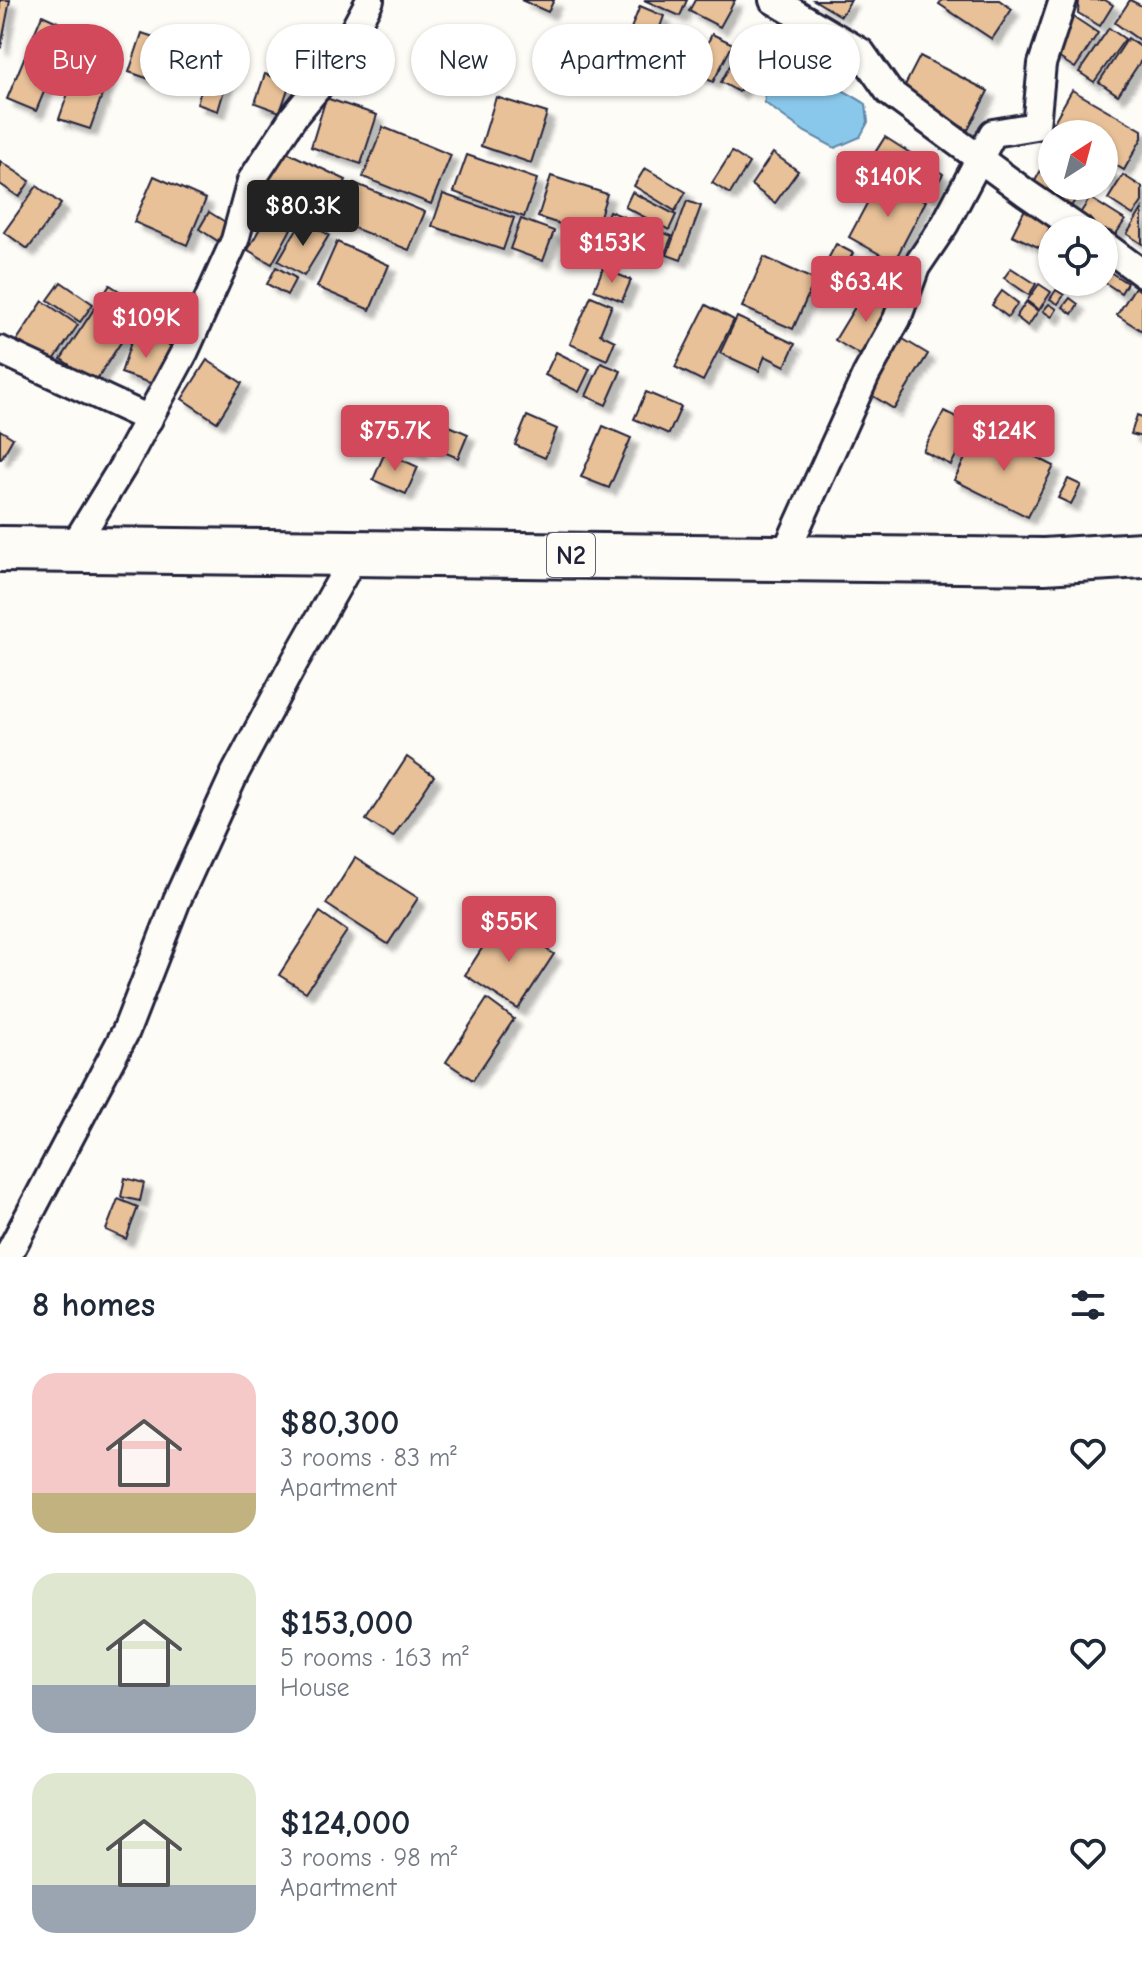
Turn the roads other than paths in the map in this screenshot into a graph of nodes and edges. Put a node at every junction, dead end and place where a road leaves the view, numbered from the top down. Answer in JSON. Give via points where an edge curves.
{"nodes":[{"id":1,"x":370,"y":0,"type":"edge"},
{"id":2,"x":773,"y":0,"type":"edge"},
{"id":3,"x":1063,"y":0,"type":"edge"},
{"id":4,"x":980,"y":158,"type":"junction"},
{"id":5,"x":1060,"y":216,"type":"edge"},
{"id":6,"x":1118,"y":255,"type":"edge"},
{"id":7,"x":1142,"y":273,"type":"edge"},
{"id":8,"x":0,"y":350,"type":"edge"},
{"id":9,"x":149,"y":419,"type":"junction"},
{"id":10,"x":0,"y":549,"type":"edge"},
{"id":11,"x":72,"y":549,"type":"junction"},
{"id":12,"x":356,"y":553,"type":"junction"},
{"id":13,"x":1142,"y":555,"type":"edge"},
{"id":14,"x":783,"y":558,"type":"junction"},
{"id":15,"x":7,"y":1257,"type":"edge"}],
"edges":[{"from":1,"to":9,"type":"street","via":[[333,69],[251,181],[235,240]]},
{"from":2,"to":4,"type":"street","via":[[861,52],[889,92]]},
{"from":3,"to":4,"type":"street","via":[[1042,64],[1036,126],[993,133]]},
{"from":4,"to":5,"type":"street"},
{"from":4,"to":14,"type":"street","via":[[916,267],[897,319]]},
{"from":6,"to":7,"type":"street"},
{"from":8,"to":9,"type":"street"},
{"from":9,"to":11,"type":"street"},
{"from":10,"to":11,"type":"highway","number":"N2"},
{"from":11,"to":12,"type":"highway","number":"N2"},
{"from":12,"to":14,"type":"highway","number":"N2"},
{"from":12,"to":15,"type":"street","via":[[235,773],[177,900],[126,1031]]},
{"from":13,"to":14,"type":"highway","number":"N2","via":[[1044,561]]}]}
